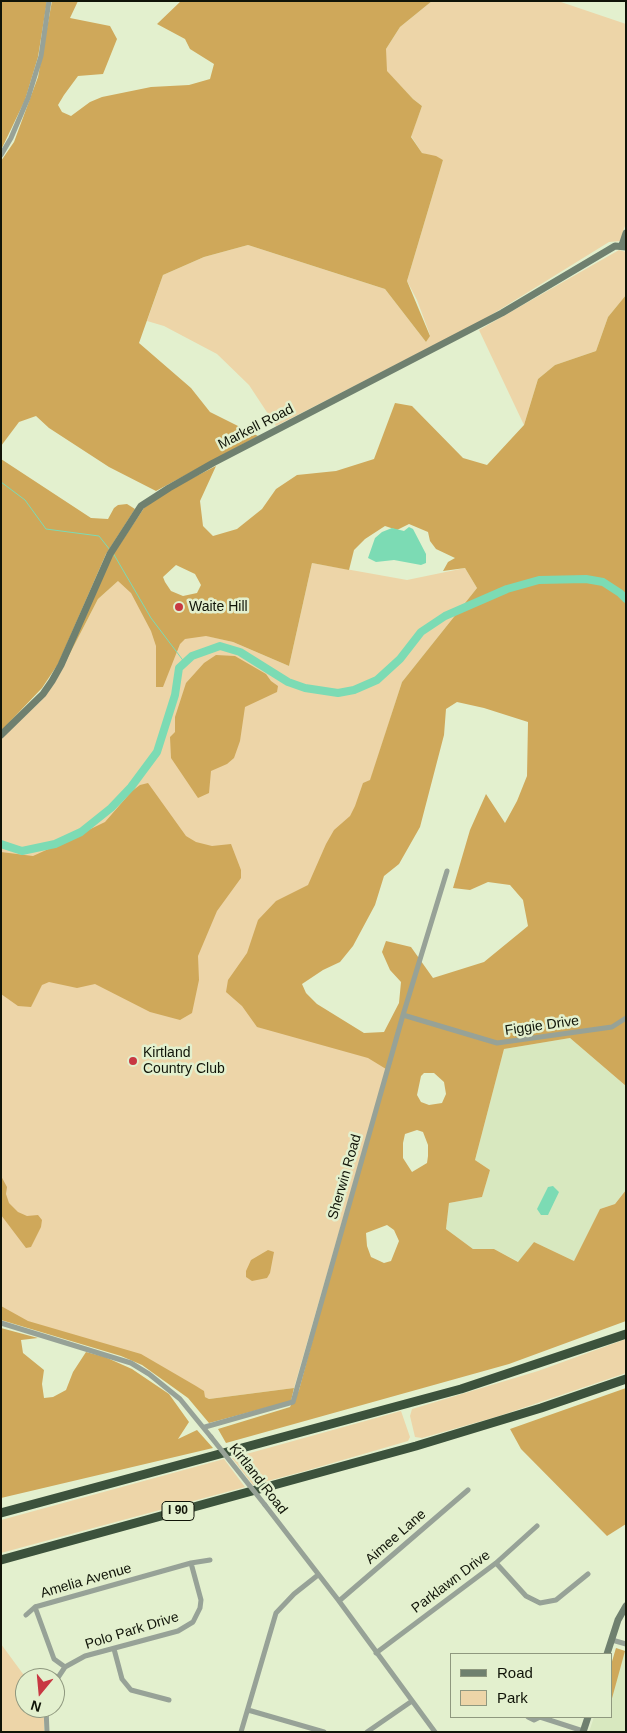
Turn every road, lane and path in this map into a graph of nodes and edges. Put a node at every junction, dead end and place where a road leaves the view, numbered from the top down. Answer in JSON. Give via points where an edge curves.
{"nodes":[{"id":1,"x":48,"y":1,"type":"edge"},
{"id":2,"x":1,"y":154,"type":"edge"},
{"id":3,"x":626,"y":233,"type":"edge"},
{"id":4,"x":624,"y":246,"type":"edge"},
{"id":5,"x":1,"y":735,"type":"edge"},
{"id":6,"x":448,"y":870,"type":"dead end"},
{"id":7,"x":403,"y":1014,"type":"junction"},
{"id":8,"x":626,"y":1018,"type":"edge"},
{"id":9,"x":1,"y":1323,"type":"edge"},
{"id":10,"x":626,"y":1334,"type":"edge"},
{"id":11,"x":626,"y":1378,"type":"edge"},
{"id":12,"x":205,"y":1428,"type":"junction"},
{"id":13,"x":468,"y":1490,"type":"dead end"},
{"id":14,"x":1,"y":1512,"type":"edge"},
{"id":15,"x":537,"y":1526,"type":"dead end"},
{"id":16,"x":1,"y":1560,"type":"edge"},
{"id":17,"x":210,"y":1560,"type":"dead end"},
{"id":18,"x":191,"y":1563,"type":"junction"},
{"id":19,"x":496,"y":1563,"type":"junction"},
{"id":20,"x":588,"y":1574,"type":"dead end"},
{"id":21,"x":318,"y":1575,"type":"junction"},
{"id":22,"x":339,"y":1601,"type":"junction"},
{"id":23,"x":626,"y":1606,"type":"edge"},
{"id":24,"x":35,"y":1607,"type":"junction"},
{"id":25,"x":26,"y":1615,"type":"dead end"},
{"id":26,"x":612,"y":1640,"type":"junction"},
{"id":27,"x":626,"y":1644,"type":"edge"},
{"id":28,"x":114,"y":1648,"type":"junction"},
{"id":29,"x":376,"y":1653,"type":"junction"},
{"id":30,"x":607,"y":1653,"type":"edge"},
{"id":31,"x":65,"y":1667,"type":"joint"},
{"id":32,"x":169,"y":1700,"type":"dead end"},
{"id":33,"x":412,"y":1701,"type":"junction"},
{"id":34,"x":248,"y":1710,"type":"junction"},
{"id":35,"x":46,"y":1718,"type":"edge"},
{"id":36,"x":543,"y":1718,"type":"edge"},
{"id":37,"x":588,"y":1718,"type":"edge"},
{"id":38,"x":583,"y":1731,"type":"edge"},
{"id":39,"x":47,"y":1732,"type":"edge"},
{"id":40,"x":241,"y":1732,"type":"edge"},
{"id":41,"x":324,"y":1732,"type":"edge"},
{"id":42,"x":368,"y":1732,"type":"edge"},
{"id":43,"x":435,"y":1732,"type":"edge"}],
"edges":[{"from":1,"to":2,"type":"street","via":[[41,56],[28,98]]},
{"from":3,"to":4,"type":"street"},
{"from":4,"to":5,"type":"street","name":"Markell Road","via":[[608,249],[502,313],[169,488],[141,506],[110,554],[62,665],[43,694]]},
{"from":6,"to":7,"type":"street","name":"Sherwin Road"},
{"from":7,"to":8,"type":"street","name":"Figgie Drive","via":[[497,1043],[612,1028]]},
{"from":7,"to":12,"type":"street","name":"Sherwin Road","via":[[293,1402]]},
{"from":9,"to":12,"type":"street","name":"Kirtland Road","via":[[131,1363],[180,1399]]},
{"from":10,"to":14,"type":"highway","via":[[461,1389]]},
{"from":11,"to":16,"type":"highway","number":"I 90","via":[[542,1408],[425,1443]]},
{"from":12,"to":21,"type":"street","name":"Kirtland Road","bridge":true},
{"from":13,"to":22,"type":"street","name":"Aimee Lane"},
{"from":15,"to":19,"type":"street","name":"Parklawn Drive"},
{"from":17,"to":18,"type":"street","name":"Amelia Avenue"},
{"from":18,"to":24,"type":"street","name":"Amelia Avenue"},
{"from":18,"to":28,"type":"street","name":"Polo Park Drive","via":[[201,1600],[193,1622],[178,1631]]},
{"from":19,"to":20,"type":"street","via":[[526,1596],[540,1603],[556,1600]]},
{"from":19,"to":29,"type":"street","name":"Parklawn Drive"},
{"from":21,"to":22,"type":"street","name":"Kirtland Road"},
{"from":21,"to":34,"type":"street","via":[[276,1613]]},
{"from":22,"to":29,"type":"street","name":"Kirtland Road"},
{"from":23,"to":26,"type":"street"},
{"from":24,"to":25,"type":"street"},
{"from":24,"to":31,"type":"street","name":"Amelia Avenue","via":[[54,1660]]},
{"from":26,"to":27,"type":"street"},
{"from":26,"to":30,"type":"street"},
{"from":28,"to":31,"type":"street","name":"Polo Park Drive","via":[[84,1656]]},
{"from":28,"to":32,"type":"street","via":[[122,1680],[131,1690]]},
{"from":29,"to":33,"type":"street","name":"Kirtland Road"},
{"from":33,"to":42,"type":"street"},
{"from":33,"to":43,"type":"street","name":"Kirtland Road"},
{"from":34,"to":40,"type":"street"},
{"from":34,"to":41,"type":"street"},
{"from":35,"to":39,"type":"street"},
{"from":36,"to":38,"type":"street"},
{"from":37,"to":38,"type":"street"}]}
